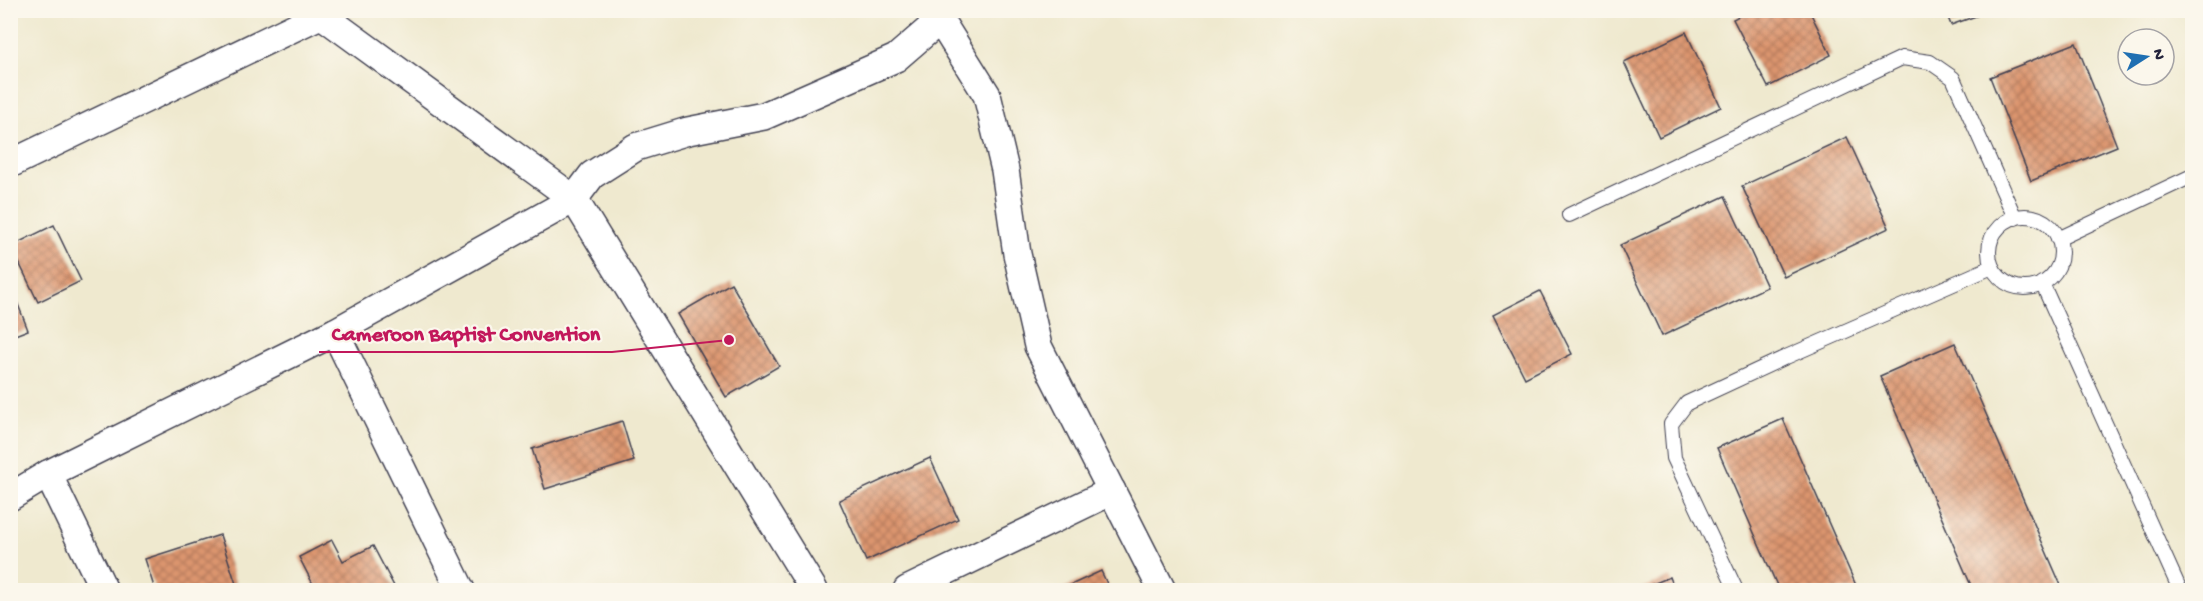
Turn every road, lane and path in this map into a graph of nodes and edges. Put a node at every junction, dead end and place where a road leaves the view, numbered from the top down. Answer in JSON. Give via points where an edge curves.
{"nodes":[{"id":1,"x":318,"y":13,"type":"edge"},
{"id":2,"x":941,"y":15,"type":"edge"},
{"id":3,"x":10,"y":164,"type":"edge"},
{"id":4,"x":2193,"y":176,"type":"edge"},
{"id":5,"x":574,"y":199,"type":"junction"},
{"id":6,"x":1569,"y":215,"type":"dead end"},
{"id":7,"x":2015,"y":218,"type":"junction"},
{"id":8,"x":2058,"y":239,"type":"junction"},
{"id":9,"x":1992,"y":267,"type":"junction"},
{"id":10,"x":2042,"y":283,"type":"junction"},
{"id":11,"x":335,"y":332,"type":"junction"},
{"id":12,"x":48,"y":474,"type":"junction"},
{"id":13,"x":1112,"y":491,"type":"junction"},
{"id":14,"x":10,"y":497,"type":"edge"},
{"id":15,"x":104,"y":591,"type":"edge"},
{"id":16,"x":461,"y":591,"type":"edge"},
{"id":17,"x":814,"y":591,"type":"edge"},
{"id":18,"x":907,"y":591,"type":"edge"},
{"id":19,"x":1162,"y":591,"type":"edge"},
{"id":20,"x":1736,"y":591,"type":"edge"},
{"id":21,"x":2180,"y":591,"type":"edge"}],
"edges":[{"from":1,"to":3,"type":"street"},
{"from":1,"to":5,"type":"street"},
{"from":2,"to":5,"type":"street","via":[[896,58],[764,116],[688,131],[636,147],[592,175]]},
{"from":2,"to":13,"type":"street","via":[[987,95],[1038,346]]},
{"from":4,"to":8,"type":"lane"},
{"from":5,"to":11,"type":"street"},
{"from":5,"to":17,"type":"street"},
{"from":6,"to":7,"type":"lane","via":[[1902,58],[1930,62],[1953,78]]},
{"from":7,"to":8,"type":"lane","via":[[2045,222]]},
{"from":7,"to":9,"type":"lane","via":[[1998,228],[1992,237]]},
{"from":8,"to":10,"type":"lane","via":[[2057,268]]},
{"from":9,"to":10,"type":"lane","via":[[2013,286],[2033,287]]},
{"from":9,"to":20,"type":"lane","via":[[1687,403],[1671,424],[1674,458]]},
{"from":10,"to":21,"type":"lane"},
{"from":11,"to":12,"type":"street"},
{"from":11,"to":16,"type":"street"},
{"from":12,"to":14,"type":"street"},
{"from":12,"to":15,"type":"street"},
{"from":13,"to":18,"type":"street"},
{"from":13,"to":19,"type":"street"}]}
